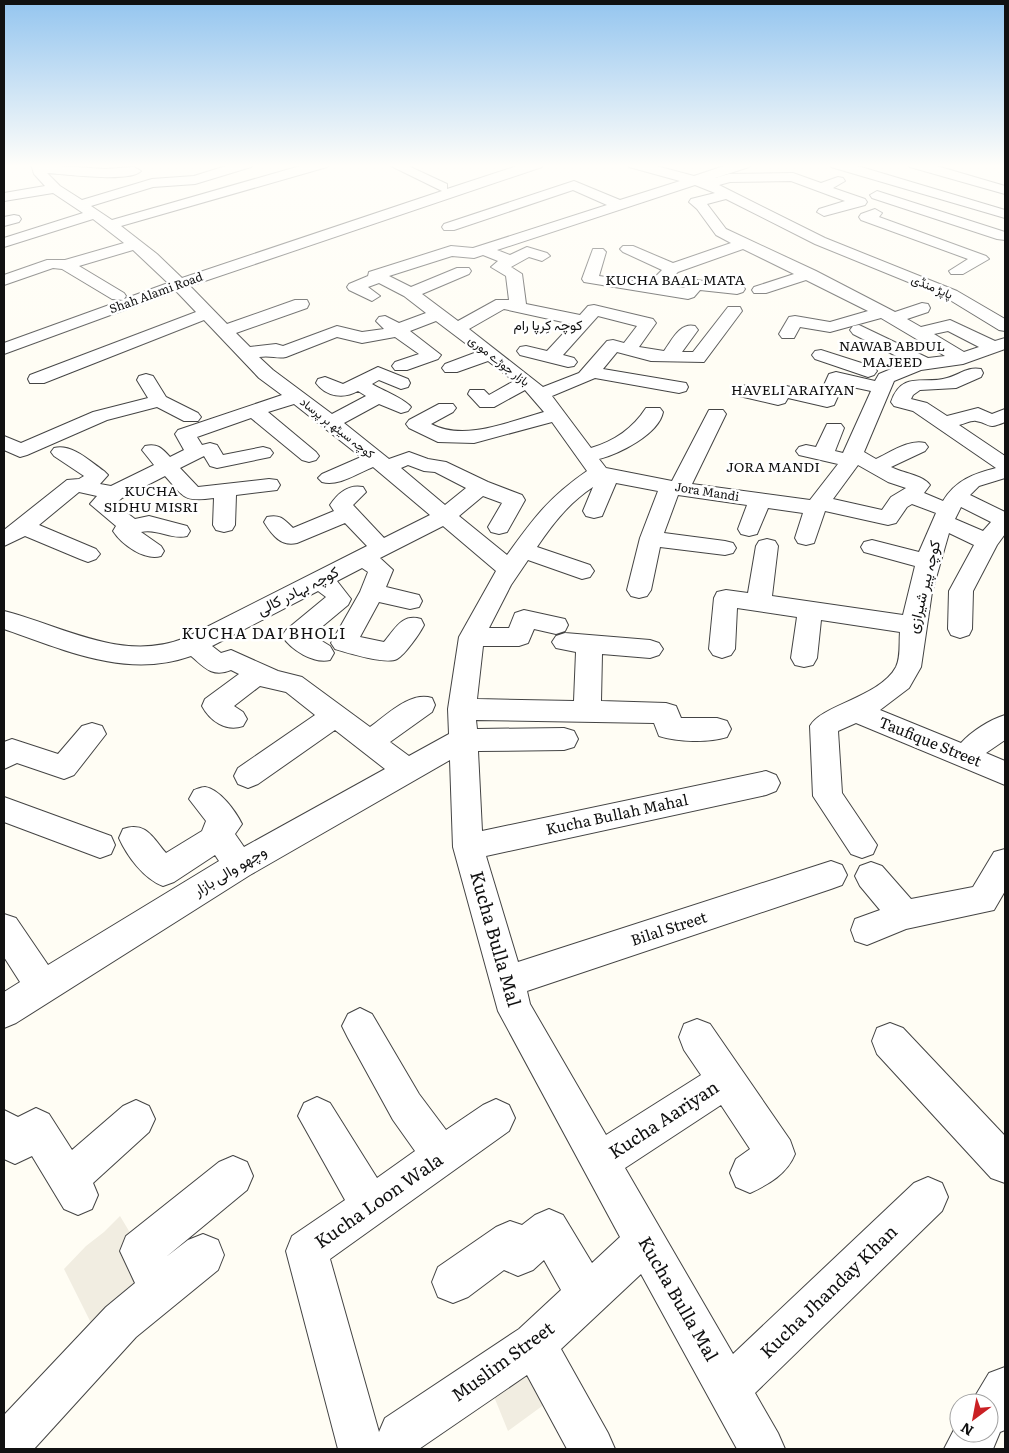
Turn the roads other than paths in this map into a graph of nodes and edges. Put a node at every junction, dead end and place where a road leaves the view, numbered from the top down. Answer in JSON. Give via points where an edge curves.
{"nodes":[{"id":1,"x":38,"y":232,"type":"edge"},
{"id":2,"x":119,"y":232,"type":"edge"},
{"id":3,"x":315,"y":232,"type":"edge"},
{"id":4,"x":328,"y":232,"type":"edge"},
{"id":5,"x":537,"y":232,"type":"edge"},
{"id":6,"x":721,"y":232,"type":"edge"},
{"id":7,"x":802,"y":232,"type":"edge"},
{"id":8,"x":907,"y":232,"type":"edge"},
{"id":9,"x":966,"y":232,"type":"edge"},
{"id":10,"x":989,"y":232,"type":"edge"},
{"id":11,"x":34,"y":233,"type":"joint"},
{"id":12,"x":958,"y":236,"type":"dead end"},
{"id":13,"x":1002,"y":236,"type":"dead end"},
{"id":14,"x":8,"y":241,"type":"edge"},
{"id":15,"x":744,"y":243,"type":"junction"},
{"id":16,"x":135,"y":244,"type":"junction"},
{"id":17,"x":628,"y":249,"type":"dead end"},
{"id":18,"x":845,"y":250,"type":"junction"},
{"id":19,"x":478,"y":252,"type":"junction"},
{"id":20,"x":598,"y":252,"type":"dead end"},
{"id":21,"x":542,"y":256,"type":"dead end"},
{"id":22,"x":511,"y":261,"type":"junction"},
{"id":23,"x":55,"y":264,"type":"junction"},
{"id":24,"x":672,"y":269,"type":"junction"},
{"id":25,"x":463,"y":271,"type":"dead end"},
{"id":26,"x":957,"y":271,"type":"dead end"},
{"id":27,"x":804,"y":272,"type":"junction"},
{"id":28,"x":378,"y":276,"type":"junction"},
{"id":29,"x":590,"y":279,"type":"junction"},
{"id":30,"x":4,"y":280,"type":"edge"},
{"id":31,"x":176,"y":281,"type":"junction"},
{"id":32,"x":737,"y":289,"type":"dead end"},
{"id":33,"x":661,"y":290,"type":"junction"},
{"id":34,"x":760,"y":290,"type":"dead end"},
{"id":35,"x":410,"y":293,"type":"junction"},
{"id":36,"x":118,"y":296,"type":"junction"},
{"id":37,"x":372,"y":296,"type":"dead end"},
{"id":38,"x":518,"y":308,"type":"junction"},
{"id":39,"x":922,"y":308,"type":"dead end"},
{"id":40,"x":297,"y":309,"type":"dead end"},
{"id":41,"x":734,"y":311,"type":"dead end"},
{"id":42,"x":208,"y":313,"type":"junction"},
{"id":43,"x":438,"y":314,"type":"junction"},
{"id":44,"x":610,"y":314,"type":"junction"},
{"id":45,"x":888,"y":315,"type":"junction"},
{"id":46,"x":378,"y":316,"type":"dead end"},
{"id":47,"x":584,"y":321,"type":"junction"},
{"id":48,"x":1005,"y":326,"type":"edge"},
{"id":49,"x":396,"y":329,"type":"junction"},
{"id":50,"x":456,"y":329,"type":"junction"},
{"id":51,"x":689,"y":330,"type":"dead end"},
{"id":52,"x":858,"y":330,"type":"dead end"},
{"id":53,"x":224,"y":331,"type":"junction"},
{"id":54,"x":289,"y":331,"type":"dead end"},
{"id":55,"x":788,"y":334,"type":"dead end"},
{"id":56,"x":919,"y":334,"type":"junction"},
{"id":57,"x":4,"y":336,"type":"edge"},
{"id":58,"x":300,"y":345,"type":"junction"},
{"id":59,"x":1000,"y":345,"type":"edge"},
{"id":60,"x":4,"y":348,"type":"edge"},
{"id":61,"x":628,"y":350,"type":"junction"},
{"id":62,"x":526,"y":351,"type":"dead end"},
{"id":63,"x":245,"y":353,"type":"junction"},
{"id":64,"x":489,"y":354,"type":"junction"},
{"id":65,"x":821,"y":355,"type":"dead end"},
{"id":66,"x":669,"y":357,"type":"junction"},
{"id":67,"x":550,"y":358,"type":"junction"},
{"id":68,"x":926,"y":364,"type":"junction"},
{"id":69,"x":968,"y":366,"type":"junction"},
{"id":70,"x":450,"y":368,"type":"dead end"},
{"id":71,"x":592,"y":377,"type":"junction"},
{"id":72,"x":37,"y":379,"type":"dead end"},
{"id":73,"x":146,"y":380,"type":"dead end"},
{"id":74,"x":525,"y":381,"type":"junction"},
{"id":75,"x":325,"y":383,"type":"dead end"},
{"id":76,"x":359,"y":383,"type":"junction"},
{"id":77,"x":884,"y":383,"type":"junction"},
{"id":78,"x":679,"y":387,"type":"dead end"},
{"id":79,"x":742,"y":391,"type":"dead end"},
{"id":80,"x":477,"y":394,"type":"dead end"},
{"id":81,"x":540,"y":394,"type":"junction"},
{"id":82,"x":297,"y":396,"type":"junction"},
{"id":83,"x":379,"y":397,"type":"junction"},
{"id":84,"x":159,"y":401,"type":"junction"},
{"id":85,"x":401,"y":407,"type":"dead end"},
{"id":86,"x":446,"y":408,"type":"dead end"},
{"id":87,"x":255,"y":411,"type":"junction"},
{"id":88,"x":653,"y":412,"type":"dead end"},
{"id":89,"x":716,"y":414,"type":"dead end"},
{"id":90,"x":1005,"y":414,"type":"edge"},
{"id":91,"x":555,"y":415,"type":"junction"},
{"id":92,"x":191,"y":417,"type":"dead end"},
{"id":93,"x":331,"y":422,"type":"junction"},
{"id":94,"x":944,"y":423,"type":"junction"},
{"id":95,"x":834,"y":428,"type":"dead end"},
{"id":96,"x":4,"y":442,"type":"edge"},
{"id":97,"x":918,"y":447,"type":"dead end"},
{"id":98,"x":152,"y":450,"type":"dead end"},
{"id":99,"x":61,"y":452,"type":"dead end"},
{"id":100,"x":196,"y":452,"type":"junction"},
{"id":101,"x":263,"y":453,"type":"dead end"},
{"id":102,"x":309,"y":456,"type":"dead end"},
{"id":103,"x":852,"y":458,"type":"junction"},
{"id":104,"x":380,"y":462,"type":"junction"},
{"id":105,"x":1005,"y":465,"type":"edge"},
{"id":106,"x":166,"y":466,"type":"junction"},
{"id":107,"x":875,"y":467,"type":"junction"},
{"id":108,"x":598,"y":468,"type":"junction"},
{"id":109,"x":1005,"y":472,"type":"edge"},
{"id":110,"x":329,"y":478,"type":"dead end"},
{"id":111,"x":269,"y":485,"type":"dead end"},
{"id":112,"x":84,"y":486,"type":"junction"},
{"id":113,"x":480,"y":487,"type":"junction"},
{"id":114,"x":674,"y":487,"type":"junction"},
{"id":115,"x":225,"y":490,"type":"junction"},
{"id":116,"x":355,"y":492,"type":"dead end"},
{"id":117,"x":114,"y":493,"type":"junction"},
{"id":118,"x":911,"y":496,"type":"junction"},
{"id":119,"x":760,"y":500,"type":"junction"},
{"id":120,"x":817,"y":505,"type":"junction"},
{"id":121,"x":949,"y":509,"type":"junction"},
{"id":122,"x":594,"y":511,"type":"dead end"},
{"id":123,"x":349,"y":513,"type":"junction"},
{"id":124,"x":445,"y":516,"type":"junction"},
{"id":125,"x":1005,"y":520,"type":"edge"},
{"id":126,"x":275,"y":522,"type":"dead end"},
{"id":127,"x":224,"y":525,"type":"dead end"},
{"id":128,"x":24,"y":526,"type":"junction"},
{"id":129,"x":131,"y":526,"type":"junction"},
{"id":130,"x":499,"y":527,"type":"dead end"},
{"id":131,"x":749,"y":528,"type":"dead end"},
{"id":132,"x":179,"y":531,"type":"dead end"},
{"id":133,"x":651,"y":538,"type":"junction"},
{"id":134,"x":806,"y":538,"type":"dead end"},
{"id":135,"x":4,"y":539,"type":"edge"},
{"id":136,"x":987,"y":542,"type":"junction"},
{"id":137,"x":768,"y":546,"type":"dead end"},
{"id":138,"x":872,"y":547,"type":"dead end"},
{"id":139,"x":725,"y":548,"type":"dead end"},
{"id":140,"x":523,"y":550,"type":"junction"},
{"id":141,"x":153,"y":551,"type":"dead end"},
{"id":142,"x":373,"y":553,"type":"junction"},
{"id":143,"x":88,"y":554,"type":"dead end"},
{"id":144,"x":929,"y":562,"type":"junction"},
{"id":145,"x":510,"y":570,"type":"junction"},
{"id":146,"x":582,"y":571,"type":"dead end"},
{"id":147,"x":317,"y":581,"type":"junction"},
{"id":148,"x":639,"y":590,"type":"dead end"},
{"id":149,"x":372,"y":592,"type":"junction"},
{"id":150,"x":759,"y":602,"type":"junction"},
{"id":151,"x":810,"y":609,"type":"junction"},
{"id":152,"x":4,"y":620,"type":"edge"},
{"id":153,"x":913,"y":625,"type":"junction"},
{"id":154,"x":960,"y":629,"type":"dead end"},
{"id":155,"x":472,"y":637,"type":"junction"},
{"id":156,"x":570,"y":637,"type":"junction"},
{"id":157,"x":194,"y":644,"type":"junction"},
{"id":158,"x":650,"y":649,"type":"dead end"},
{"id":159,"x":722,"y":649,"type":"dead end"},
{"id":160,"x":321,"y":653,"type":"dead end"},
{"id":161,"x":804,"y":658,"type":"dead end"},
{"id":162,"x":259,"y":673,"type":"junction"},
{"id":163,"x":422,"y":705,"type":"dead end"},
{"id":164,"x":856,"y":711,"type":"junction"},
{"id":165,"x":587,"y":712,"type":"junction"},
{"id":166,"x":335,"y":716,"type":"junction"},
{"id":167,"x":233,"y":719,"type":"dead end"},
{"id":168,"x":462,"y":724,"type":"junction"},
{"id":169,"x":1005,"y":726,"type":"edge"},
{"id":170,"x":717,"y":729,"type":"dead end"},
{"id":171,"x":92,"y":734,"type":"dead end"},
{"id":172,"x":564,"y":739,"type":"dead end"},
{"id":173,"x":370,"y":741,"type":"junction"},
{"id":174,"x":966,"y":756,"type":"junction"},
{"id":175,"x":4,"y":758,"type":"edge"},
{"id":176,"x":407,"y":770,"type":"junction"},
{"id":177,"x":1005,"y":773,"type":"edge"},
{"id":178,"x":248,"y":776,"type":"dead end"},
{"id":179,"x":766,"y":783,"type":"dead end"},
{"id":180,"x":204,"y":799,"type":"dead end"},
{"id":181,"x":4,"y":809,"type":"edge"},
{"id":182,"x":219,"y":836,"type":"junction"},
{"id":183,"x":134,"y":838,"type":"dead end"},
{"id":184,"x":100,"y":845,"type":"dead end"},
{"id":185,"x":862,"y":845,"type":"dead end"},
{"id":186,"x":468,"y":847,"type":"junction"},
{"id":187,"x":1005,"y":862,"type":"edge"},
{"id":188,"x":240,"y":865,"type":"junction"},
{"id":189,"x":831,"y":875,"type":"dead end"},
{"id":190,"x":871,"y":876,"type":"dead end"},
{"id":191,"x":904,"y":915,"type":"junction"},
{"id":192,"x":4,"y":928,"type":"edge"},
{"id":193,"x":868,"y":930,"type":"dead end"},
{"id":194,"x":506,"y":982,"type":"junction"},
{"id":195,"x":43,"y":986,"type":"junction"},
{"id":196,"x":4,"y":1011,"type":"edge"},
{"id":197,"x":360,"y":1026,"type":"dead end"},
{"id":198,"x":697,"y":1037,"type":"dead end"},
{"id":199,"x":890,"y":1041,"type":"dead end"},
{"id":200,"x":726,"y":1080,"type":"junction"},
{"id":201,"x":317,"y":1116,"type":"dead end"},
{"id":202,"x":496,"y":1118,"type":"dead end"},
{"id":203,"x":136,"y":1119,"type":"dead end"},
{"id":204,"x":4,"y":1129,"type":"edge"},
{"id":205,"x":442,"y":1156,"type":"junction"},
{"id":206,"x":601,"y":1161,"type":"junction"},
{"id":207,"x":1005,"y":1164,"type":"edge"},
{"id":208,"x":750,"y":1173,"type":"dead end"},
{"id":209,"x":233,"y":1176,"type":"dead end"},
{"id":210,"x":928,"y":1197,"type":"dead end"},
{"id":211,"x":371,"y":1206,"type":"junction"},
{"id":212,"x":645,"y":1242,"type":"junction"},
{"id":213,"x":203,"y":1255,"type":"dead end"},
{"id":214,"x":452,"y":1282,"type":"dead end"},
{"id":215,"x":160,"y":1290,"type":"junction"},
{"id":216,"x":587,"y":1295,"type":"junction"},
{"id":217,"x":534,"y":1344,"type":"junction"},
{"id":218,"x":730,"y":1388,"type":"junction"},
{"id":219,"x":401,"y":1434,"type":"dead end"},
{"id":220,"x":4,"y":1448,"type":"edge"},
{"id":221,"x":361,"y":1449,"type":"edge"},
{"id":222,"x":592,"y":1449,"type":"edge"},
{"id":223,"x":762,"y":1449,"type":"edge"}],
"edges":[{"from":1,"to":11,"type":"street"},
{"from":2,"to":16,"type":"street","name":"کوچہ سیٹھ ہر پرساد"},
{"from":3,"to":31,"type":"street","name":"Shah Alami Road"},
{"from":4,"to":31,"type":"street","name":"Shah Alami Road"},
{"from":5,"to":19,"type":"street"},
{"from":6,"to":15,"type":"street"},
{"from":7,"to":18,"type":"street","name":"پاپڑ منڈی"},
{"from":8,"to":26,"type":"street","via":[[981,259]]},
{"from":9,"to":12,"type":"street"},
{"from":10,"to":13,"type":"street"},
{"from":11,"to":14,"type":"street"},
{"from":14,"to":23,"type":"street"},
{"from":15,"to":24,"type":"street"},
{"from":15,"to":27,"type":"street"},
{"from":16,"to":23,"type":"street"},
{"from":16,"to":31,"type":"street","name":"کوچہ سیٹھ ہر پرساد"},
{"from":17,"to":24,"type":"street"},
{"from":18,"to":27,"type":"street"},
{"from":18,"to":48,"type":"street","name":"پاپڑ منڈی","via":[[951,294]]},
{"from":19,"to":22,"type":"street"},
{"from":19,"to":28,"type":"street","via":[[451,251]]},
{"from":20,"to":29,"type":"street"},
{"from":21,"to":22,"type":"street","via":[[527,252]]},
{"from":22,"to":38,"type":"street","via":[[499,267],[514,274]]},
{"from":23,"to":30,"type":"street"},
{"from":23,"to":36,"type":"street"},
{"from":24,"to":33,"type":"street","via":[[661,279]]},
{"from":25,"to":35,"type":"street"},
{"from":27,"to":34,"type":"street"},
{"from":27,"to":45,"type":"street"},
{"from":28,"to":35,"type":"street","name":"بازار جوڑے موری"},
{"from":28,"to":37,"type":"street","via":[[355,287]]},
{"from":29,"to":33,"type":"street"},
{"from":29,"to":44,"type":"street","via":[[612,309]]},
{"from":31,"to":36,"type":"street","name":"Shah Alami Road"},
{"from":31,"to":42,"type":"street","name":"کوچہ سیٹھ ہر پرساد"},
{"from":31,"to":60,"type":"street","name":"Shah Alami Road"},
{"from":32,"to":33,"type":"street","via":[[696,285],[688,294]]},
{"from":35,"to":43,"type":"street","name":"بازار جوڑے موری"},
{"from":36,"to":57,"type":"street","name":"Shah Alami Road"},
{"from":38,"to":47,"type":"street"},
{"from":38,"to":50,"type":"street","via":[[502,304]]},
{"from":39,"to":45,"type":"street"},
{"from":40,"to":53,"type":"street"},
{"from":41,"to":66,"type":"street","via":[[698,358]]},
{"from":42,"to":53,"type":"street","name":"کوچہ سیٹھ ہر پرساد"},
{"from":42,"to":72,"type":"street"},
{"from":43,"to":49,"type":"street"},
{"from":43,"to":50,"type":"street","name":"بازار جوڑے موری"},
{"from":44,"to":47,"type":"street","via":[[594,310]]},
{"from":44,"to":61,"type":"street","via":[[647,323]]},
{"from":45,"to":55,"type":"street","via":[[830,327],[795,321]]},
{"from":45,"to":56,"type":"street"},
{"from":46,"to":49,"type":"street"},
{"from":47,"to":67,"type":"street"},
{"from":49,"to":58,"type":"street","via":[[372,338],[348,337],[337,331]]},
{"from":49,"to":76,"type":"street","via":[[432,356],[401,375],[378,372]]},
{"from":50,"to":64,"type":"street","name":"بازار جوڑے موری"},
{"from":51,"to":66,"type":"street"},
{"from":52,"to":68,"type":"street"},
{"from":53,"to":63,"type":"street","name":"کوچہ سیٹھ ہر پرساد"},
{"from":54,"to":58,"type":"street"},
{"from":56,"to":59,"type":"street","via":[[950,325]]},
{"from":56,"to":69,"type":"street"},
{"from":58,"to":63,"type":"street","via":[[280,353],[276,349]]},
{"from":59,"to":69,"type":"street"},
{"from":61,"to":66,"type":"street"},
{"from":61,"to":71,"type":"street","via":[[613,345]]},
{"from":62,"to":67,"type":"street"},
{"from":63,"to":82,"type":"street","name":"کوچہ سیٹھ ہر پرساد","via":[[266,374]]},
{"from":64,"to":70,"type":"street"},
{"from":64,"to":74,"type":"street","name":"بازار جوڑے موری"},
{"from":65,"to":77,"type":"street"},
{"from":67,"to":71,"type":"street"},
{"from":68,"to":69,"type":"street"},
{"from":68,"to":77,"type":"street","via":[[896,372]]},
{"from":69,"to":94,"type":"street","via":[[949,384],[916,385],[901,397],[901,402],[920,407]]},
{"from":71,"to":78,"type":"street"},
{"from":71,"to":81,"type":"street"},
{"from":73,"to":84,"type":"street"},
{"from":74,"to":80,"type":"street","via":[[511,392],[487,403]]},
{"from":74,"to":81,"type":"street","name":"بازار جوڑے موری"},
{"from":75,"to":76,"type":"street","via":[[343,392]]},
{"from":76,"to":83,"type":"street"},
{"from":77,"to":79,"type":"street","via":[[836,378],[827,401],[782,391],[778,399]]},
{"from":77,"to":103,"type":"street"},
{"from":81,"to":91,"type":"street","name":"بازار جوڑے موری"},
{"from":82,"to":87,"type":"street"},
{"from":82,"to":93,"type":"street","name":"کوچہ سیٹھ ہر پرساد"},
{"from":83,"to":85,"type":"street"},
{"from":83,"to":93,"type":"street"},
{"from":84,"to":92,"type":"street"},
{"from":84,"to":96,"type":"street","via":[[100,416],[20,451]]},
{"from":86,"to":91,"type":"street","via":[[416,424],[438,436],[474,437]]},
{"from":87,"to":100,"type":"street","via":[[186,434]]},
{"from":87,"to":102,"type":"street"},
{"from":88,"to":108,"type":"street","name":"Kucha Bulla Mal","via":[[652,417],[626,442],[601,453]]},
{"from":89,"to":114,"type":"street"},
{"from":90,"to":94,"type":"street","via":[[991,422],[978,414]]},
{"from":91,"to":108,"type":"street","name":"بازار جوڑے موری"},
{"from":93,"to":104,"type":"street","name":"کوچہ سیٹھ ہر پرساد"},
{"from":94,"to":105,"type":"street"},
{"from":95,"to":103,"type":"street","via":[[815,453]]},
{"from":97,"to":107,"type":"street"},
{"from":98,"to":106,"type":"street"},
{"from":99,"to":112,"type":"street","via":[[97,475]]},
{"from":100,"to":101,"type":"street","via":[[210,449],[217,462]]},
{"from":100,"to":106,"type":"street"},
{"from":103,"to":107,"type":"street"},
{"from":103,"to":120,"type":"street"},
{"from":104,"to":110,"type":"street"},
{"from":104,"to":113,"type":"street","via":[[408,458],[424,466],[439,466]]},
{"from":104,"to":124,"type":"street","name":"کوچہ سیٹھ ہر پرساد"},
{"from":106,"to":115,"type":"street","via":[[192,494]]},
{"from":106,"to":117,"type":"street"},
{"from":107,"to":118,"type":"street","via":[[895,478],[919,485]]},
{"from":108,"to":114,"type":"street","name":"Jora Mandi"},
{"from":108,"to":122,"type":"street"},
{"from":108,"to":140,"type":"street","name":"Kucha Bulla Mal","via":[[545,518]]},
{"from":109,"to":121,"type":"street","via":[[972,482]]},
{"from":111,"to":115,"type":"street"},
{"from":112,"to":117,"type":"street"},
{"from":112,"to":128,"type":"street","via":[[75,485]]},
{"from":113,"to":124,"type":"street","name":"کوچہ بہادر کالی"},
{"from":113,"to":130,"type":"street","via":[[514,500]]},
{"from":114,"to":119,"type":"street","name":"Jora Mandi"},
{"from":114,"to":133,"type":"street"},
{"from":115,"to":127,"type":"street"},
{"from":116,"to":123,"type":"street","via":[[341,504]]},
{"from":117,"to":129,"type":"street","via":[[101,504]]},
{"from":118,"to":120,"type":"street","name":"Jora Mandi","via":[[899,502],[888,518]]},
{"from":118,"to":121,"type":"street"},
{"from":119,"to":120,"type":"street","name":"Jora Mandi"},
{"from":119,"to":131,"type":"street"},
{"from":120,"to":134,"type":"street"},
{"from":121,"to":125,"type":"street"},
{"from":121,"to":136,"type":"street"},
{"from":121,"to":144,"type":"street","name":"کوچہ پیر شیرازی"},
{"from":123,"to":126,"type":"street","via":[[289,538]]},
{"from":123,"to":142,"type":"street"},
{"from":124,"to":142,"type":"street","name":"کوچہ بہادر کالی"},
{"from":124,"to":145,"type":"street","name":"کوچہ سیٹھ ہر پرساد"},
{"from":125,"to":136,"type":"street"},
{"from":128,"to":135,"type":"street"},
{"from":128,"to":143,"type":"street"},
{"from":129,"to":132,"type":"street","via":[[149,522]]},
{"from":129,"to":141,"type":"street","via":[[124,531]]},
{"from":133,"to":139,"type":"street"},
{"from":133,"to":148,"type":"street"},
{"from":136,"to":154,"type":"street","via":[[961,591]]},
{"from":137,"to":150,"type":"street"},
{"from":138,"to":144,"type":"street"},
{"from":140,"to":145,"type":"street","name":"Kucha Bulla Mal"},
{"from":140,"to":146,"type":"street"},
{"from":142,"to":147,"type":"street","name":"کوچہ بہادر کالی"},
{"from":142,"to":149,"type":"street","via":[[380,570]]},
{"from":144,"to":153,"type":"street","name":"کوچہ پیر شیرازی"},
{"from":145,"to":155,"type":"street","name":"Kucha Bulla Mal"},
{"from":147,"to":157,"type":"street","name":"کوچہ بہادر کالی"},
{"from":147,"to":160,"type":"street","via":[[332,588],[339,599],[295,636]]},
{"from":149,"to":149,"type":"street","via":[[344,643],[390,652],[411,613]]},
{"from":150,"to":151,"type":"street"},
{"from":150,"to":159,"type":"street","via":[[726,598]]},
{"from":151,"to":153,"type":"street"},
{"from":151,"to":161,"type":"street"},
{"from":152,"to":157,"type":"street","name":"کوچہ بہادر کالی","via":[[98,650],[125,655],[169,653]]},
{"from":153,"to":164,"type":"street","name":"کوچہ پیر شیرازی","via":[[911,657],[906,673],[879,698]]},
{"from":155,"to":156,"type":"street","via":[[519,638],[524,619]]},
{"from":155,"to":168,"type":"street","name":"Kucha Bulla Mal"},
{"from":156,"to":158,"type":"street"},
{"from":156,"to":165,"type":"street"},
{"from":157,"to":162,"type":"street","via":[[218,665],[231,659]]},
{"from":162,"to":166,"type":"street","via":[[272,680],[293,684]]},
{"from":162,"to":167,"type":"street","via":[[215,706]]},
{"from":163,"to":173,"type":"street"},
{"from":164,"to":174,"type":"street","name":"Taufique Street"},
{"from":164,"to":185,"type":"street","name":"کوچہ پیر شیرازی","via":[[824,726],[828,796]]},
{"from":165,"to":168,"type":"street"},
{"from":165,"to":170,"type":"street","via":[[666,714],[668,728]]},
{"from":166,"to":173,"type":"street"},
{"from":166,"to":178,"type":"street"},
{"from":168,"to":172,"type":"street"},
{"from":168,"to":176,"type":"street","name":"وچھو والی بازار"},
{"from":168,"to":186,"type":"street","name":"Kucha Bulla Mal"},
{"from":169,"to":174,"type":"street","via":[[977,744]]},
{"from":171,"to":175,"type":"street","via":[[64,767],[12,750]]},
{"from":173,"to":176,"type":"street"},
{"from":174,"to":177,"type":"street","name":"Taufique Street"},
{"from":176,"to":188,"type":"street","name":"وچھو والی بازار"},
{"from":179,"to":186,"type":"street","name":"Kucha Bullah Mahal"},
{"from":180,"to":182,"type":"street","via":[[227,824],[217,829]]},
{"from":181,"to":184,"type":"street"},
{"from":182,"to":183,"type":"street","via":[[163,872]]},
{"from":182,"to":188,"type":"street"},
{"from":186,"to":194,"type":"street","name":"Kucha Bulla Mal"},
{"from":187,"to":191,"type":"street","via":[[984,900]]},
{"from":188,"to":195,"type":"street","name":"وچھو والی بازار"},
{"from":189,"to":194,"type":"street","name":"Bilal Street"},
{"from":190,"to":191,"type":"street"},
{"from":191,"to":193,"type":"street"},
{"from":192,"to":195,"type":"street"},
{"from":194,"to":206,"type":"street","name":"Kucha Bulla Mal","via":[[515,1011]]},
{"from":195,"to":196,"type":"street","name":"وچھو والی بازار"},
{"from":197,"to":205,"type":"street","via":[[406,1107]]},
{"from":198,"to":200,"type":"street"},
{"from":199,"to":207,"type":"street"},
{"from":200,"to":206,"type":"street","name":"Kucha Aariyan"},
{"from":200,"to":208,"type":"street","name":"Kucha Aariyan","via":[[776,1154]]},
{"from":201,"to":211,"type":"street"},
{"from":202,"to":205,"type":"street","name":"Kucha Loon Wala"},
{"from":203,"to":204,"type":"street","via":[[73,1187],[36,1128],[14,1145]]},
{"from":205,"to":211,"type":"street","name":"Kucha Loon Wala"},
{"from":206,"to":212,"type":"street","name":"Kucha Bulla Mal"},
{"from":209,"to":215,"type":"street","via":[[142,1251]]},
{"from":210,"to":218,"type":"street","name":"Kucha Jhanday Khan"},
{"from":211,"to":221,"type":"street","name":"Kucha Loon Wala","via":[[307,1251]]},
{"from":212,"to":216,"type":"street","name":"Muslim Street"},
{"from":212,"to":218,"type":"street","name":"Kucha Bulla Mal"},
{"from":213,"to":215,"type":"street"},
{"from":214,"to":216,"type":"street","via":[[510,1241],[518,1256],[549,1229]]},
{"from":215,"to":220,"type":"street","via":[[121,1322]]},
{"from":216,"to":217,"type":"street","name":"Muslim Street"},
{"from":217,"to":219,"type":"street","name":"Muslim Street"},
{"from":217,"to":222,"type":"street"},
{"from":218,"to":223,"type":"street","name":"Kucha Bulla Mal"}]}
